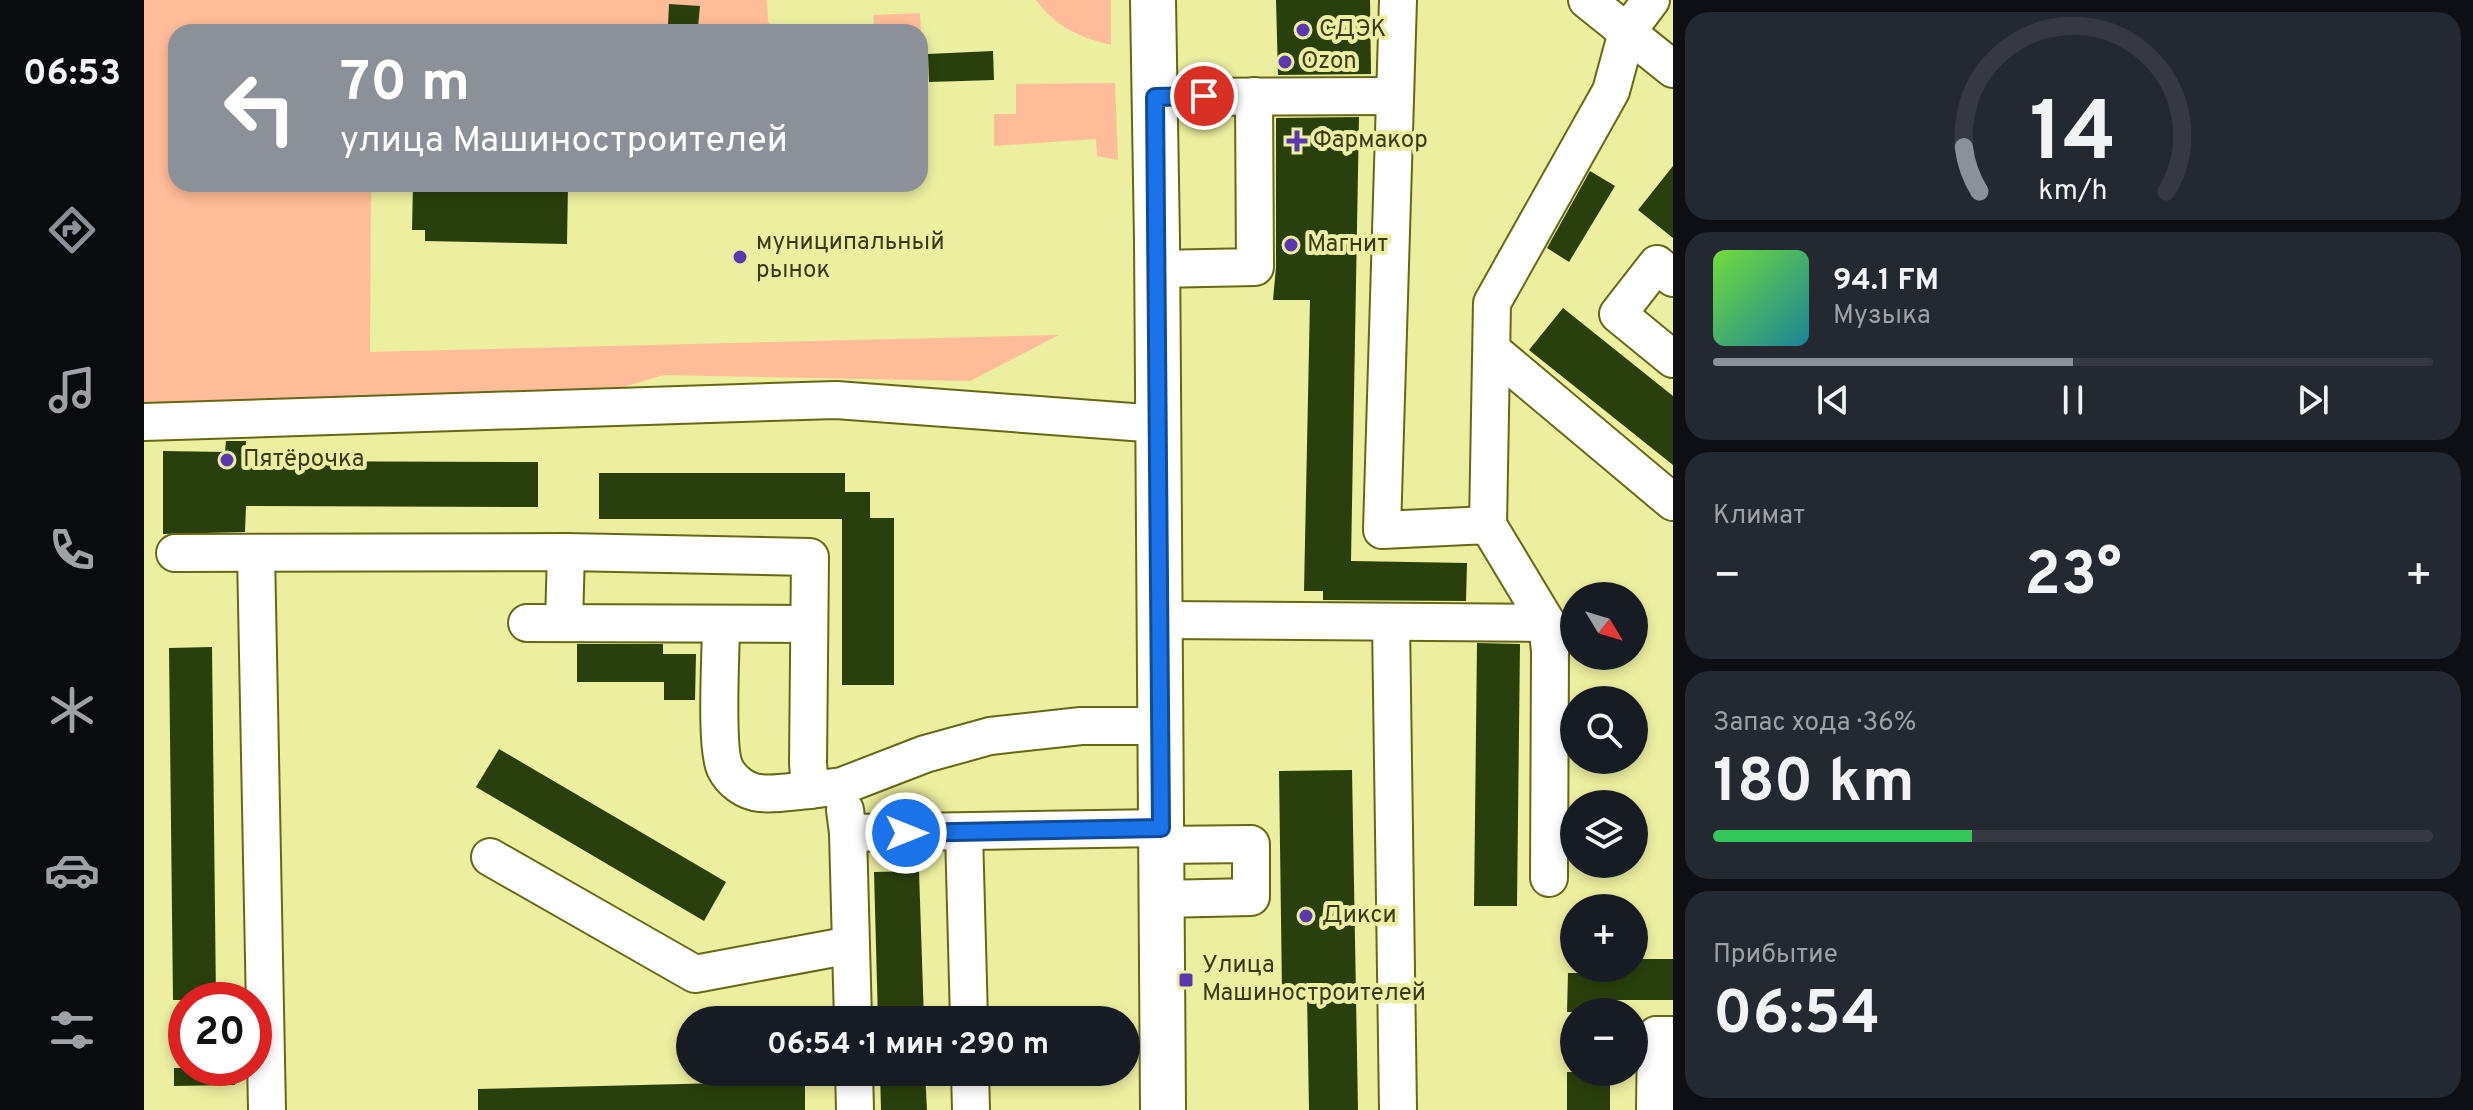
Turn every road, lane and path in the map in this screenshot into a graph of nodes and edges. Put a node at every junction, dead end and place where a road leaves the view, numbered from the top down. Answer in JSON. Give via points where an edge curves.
{"nodes":[{"id":1,"x":1153,"y":0,"type":"edge"},
{"id":2,"x":1398,"y":0,"type":"edge"},
{"id":3,"x":1587,"y":0,"type":"edge"},
{"id":4,"x":1651,"y":0,"type":"edge"},
{"id":5,"x":1627,"y":32,"type":"junction"},
{"id":6,"x":1673,"y":69,"type":"edge"},
{"id":7,"x":1254,"y":96,"type":"junction"},
{"id":8,"x":1395,"y":96,"type":"junction"},
{"id":9,"x":1155,"y":97,"type":"junction"},
{"id":10,"x":1157,"y":269,"type":"junction"},
{"id":11,"x":1673,"y":278,"type":"edge"},
{"id":12,"x":1493,"y":351,"type":"junction"},
{"id":13,"x":1673,"y":359,"type":"edge"},
{"id":14,"x":144,"y":422,"type":"edge"},
{"id":15,"x":1159,"y":424,"type":"junction"},
{"id":16,"x":1673,"y":502,"type":"edge"},
{"id":17,"x":1488,"y":525,"type":"junction"},
{"id":18,"x":566,"y":552,"type":"junction"},
{"id":19,"x":175,"y":553,"type":"dead end"},
{"id":20,"x":256,"y":553,"type":"junction"},
{"id":21,"x":1160,"y":620,"type":"junction"},
{"id":22,"x":1391,"y":622,"type":"junction"},
{"id":23,"x":527,"y":623,"type":"dead end"},
{"id":24,"x":564,"y":623,"type":"junction"},
{"id":25,"x":1547,"y":623,"type":"junction"},
{"id":26,"x":721,"y":624,"type":"junction"},
{"id":27,"x":809,"y":624,"type":"junction"},
{"id":28,"x":1160,"y":726,"type":"junction"},
{"id":29,"x":826,"y":788,"type":"junction"},
{"id":30,"x":964,"y":832,"type":"junction"},
{"id":31,"x":848,"y":833,"type":"junction"},
{"id":32,"x":1161,"y":836,"type":"junction"},
{"id":33,"x":490,"y":857,"type":"dead end"},
{"id":34,"x":1549,"y":878,"type":"dead end"},
{"id":35,"x":1161,"y":899,"type":"junction"},
{"id":36,"x":851,"y":945,"type":"junction"},
{"id":37,"x":853,"y":1006,"type":"edge"},
{"id":38,"x":969,"y":1006,"type":"edge"},
{"id":39,"x":1673,"y":1035,"type":"edge"},
{"id":40,"x":854,"y":1086,"type":"edge"},
{"id":41,"x":970,"y":1086,"type":"edge"},
{"id":42,"x":267,"y":1110,"type":"edge"},
{"id":43,"x":855,"y":1110,"type":"edge"},
{"id":44,"x":971,"y":1110,"type":"edge"},
{"id":45,"x":1163,"y":1110,"type":"edge"},
{"id":46,"x":1398,"y":1110,"type":"edge"},
{"id":47,"x":1655,"y":1110,"type":"edge"}],
"edges":[{"from":1,"to":9,"type":"main road"},
{"from":2,"to":8,"type":"street"},
{"from":3,"to":5,"type":"street"},
{"from":4,"to":5,"type":"street"},
{"from":5,"to":6,"type":"street"},
{"from":5,"to":12,"type":"street","via":[[1611,91],[1492,303]]},
{"from":7,"to":8,"type":"street"},
{"from":7,"to":9,"type":"street"},
{"from":7,"to":10,"type":"street","via":[[1255,267]]},
{"from":8,"to":17,"type":"street","via":[[1382,530]]},
{"from":9,"to":10,"type":"main road"},
{"from":10,"to":15,"type":"main road"},
{"from":11,"to":13,"type":"street","via":[[1657,264],[1618,314]]},
{"from":12,"to":16,"type":"street"},
{"from":12,"to":17,"type":"street"},
{"from":14,"to":15,"type":"street","via":[[836,400]]},
{"from":15,"to":21,"type":"main road"},
{"from":17,"to":25,"type":"street"},
{"from":18,"to":20,"type":"street"},
{"from":18,"to":24,"type":"street"},
{"from":18,"to":27,"type":"street","via":[[810,557]]},
{"from":19,"to":20,"type":"street"},
{"from":20,"to":42,"type":"street"},
{"from":21,"to":22,"type":"street"},
{"from":21,"to":28,"type":"main road"},
{"from":22,"to":25,"type":"street"},
{"from":22,"to":46,"type":"street"},
{"from":23,"to":24,"type":"street"},
{"from":24,"to":26,"type":"street"},
{"from":25,"to":34,"type":"street"},
{"from":26,"to":27,"type":"street"},
{"from":26,"to":29,"type":"street","via":[[725,768],[737,783],[759,793]]},
{"from":27,"to":29,"type":"street","via":[[808,763]]},
{"from":28,"to":29,"type":"street","via":[[1081,726],[990,736]]},
{"from":28,"to":32,"type":"main road"},
{"from":29,"to":31,"type":"street"},
{"from":30,"to":31,"type":"street"},
{"from":30,"to":32,"type":"street"},
{"from":30,"to":38,"type":"street"},
{"from":31,"to":36,"type":"street"},
{"from":32,"to":35,"type":"main road"},
{"from":32,"to":35,"type":"street","via":[[1251,844],[1251,897]]},
{"from":33,"to":36,"type":"street","via":[[695,974]]},
{"from":35,"to":45,"type":"main road"},
{"from":36,"to":37,"type":"street"},
{"from":39,"to":47,"type":"street","via":[[1656,1035]]},
{"from":40,"to":43,"type":"street"},
{"from":41,"to":44,"type":"street"}]}
